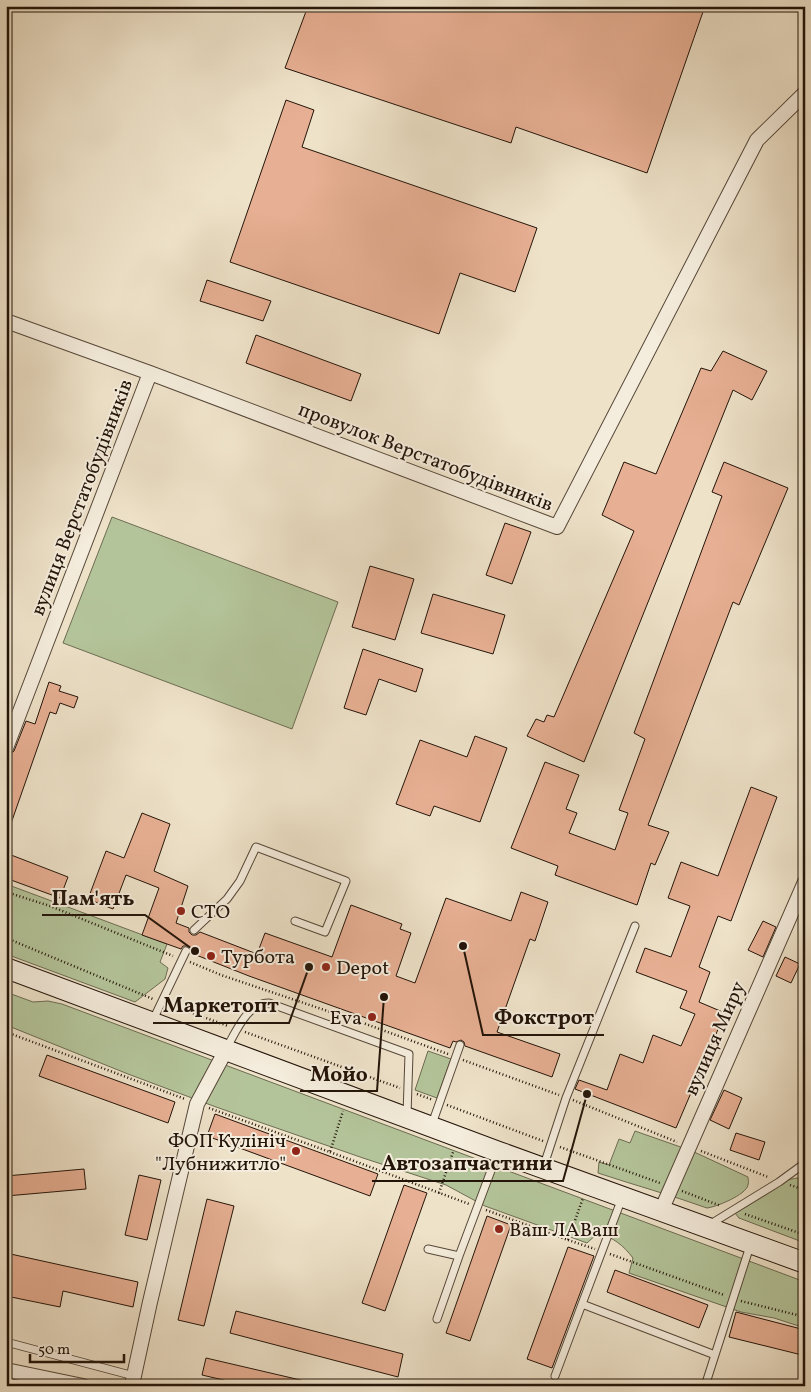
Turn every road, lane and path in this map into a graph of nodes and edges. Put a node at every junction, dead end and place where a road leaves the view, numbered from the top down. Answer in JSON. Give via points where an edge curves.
{"nodes":[{"id":1,"x":805,"y":93,"type":"edge"},
{"id":2,"x":6,"y":321,"type":"edge"},
{"id":3,"x":150,"y":373,"type":"junction"},
{"id":4,"x":6,"y":748,"type":"edge"},
{"id":5,"x":805,"y":882,"type":"edge"},
{"id":6,"x":6,"y":892,"type":"edge"},
{"id":7,"x":295,"y":921,"type":"dead end"},
{"id":8,"x":634,"y":926,"type":"dead end"},
{"id":9,"x":194,"y":930,"type":"dead end"},
{"id":10,"x":186,"y":951,"type":"dead end"},
{"id":11,"x":182,"y":959,"type":"junction"},
{"id":12,"x":6,"y":968,"type":"edge"},
{"id":13,"x":152,"y":1023,"type":"junction"},
{"id":14,"x":460,"y":1045,"type":"dead end"},
{"id":15,"x":226,"y":1050,"type":"junction"},
{"id":16,"x":456,"y":1057,"type":"junction"},
{"id":17,"x":566,"y":1098,"type":"junction"},
{"id":18,"x":407,"y":1118,"type":"junction"},
{"id":19,"x":431,"y":1126,"type":"junction"},
{"id":20,"x":459,"y":1137,"type":"junction"},
{"id":21,"x":689,"y":1146,"type":"junction"},
{"id":22,"x":499,"y":1152,"type":"junction"},
{"id":23,"x":804,"y":1162,"type":"edge"},
{"id":24,"x":543,"y":1168,"type":"junction"},
{"id":25,"x":780,"y":1182,"type":"junction"},
{"id":26,"x":805,"y":1190,"type":"edge"},
{"id":27,"x":439,"y":1193,"type":"dead end"},
{"id":28,"x":622,"y":1197,"type":"junction"},
{"id":29,"x":661,"y":1211,"type":"junction"},
{"id":30,"x":706,"y":1227,"type":"junction"},
{"id":31,"x":568,"y":1240,"type":"dead end"},
{"id":32,"x":750,"y":1244,"type":"junction"},
{"id":33,"x":428,"y":1249,"type":"dead end"},
{"id":34,"x":601,"y":1251,"type":"junction"},
{"id":35,"x":460,"y":1256,"type":"junction"},
{"id":36,"x":805,"y":1264,"type":"edge"},
{"id":37,"x":732,"y":1298,"type":"junction"},
{"id":38,"x":582,"y":1304,"type":"junction"},
{"id":39,"x":805,"y":1317,"type":"edge"},
{"id":40,"x":437,"y":1319,"type":"dead end"},
{"id":41,"x":6,"y":1342,"type":"edge"},
{"id":42,"x":715,"y":1355,"type":"junction"},
{"id":43,"x":6,"y":1370,"type":"edge"},
{"id":44,"x":555,"y":1376,"type":"dead end"},
{"id":45,"x":132,"y":1383,"type":"edge"},
{"id":46,"x":84,"y":1386,"type":"edge"},
{"id":47,"x":705,"y":1386,"type":"edge"}],
"edges":[{"from":1,"to":3,"type":"street","name":"провулок Верстатобудівників","via":[[757,140],[557,527]]},
{"from":2,"to":3,"type":"street","name":"провулок Верстатобудівників"},
{"from":3,"to":4,"type":"street","name":"вулиця Верстатобудівників"},
{"from":5,"to":21,"type":"street","name":"вулиця Миру"},
{"from":6,"to":11,"type":"path","via":[[50,906]]},
{"from":7,"to":9,"type":"lane","via":[[325,932],[346,881],[256,846],[240,881],[227,899]]},
{"from":8,"to":17,"type":"lane"},
{"from":10,"to":11,"type":"lane"},
{"from":11,"to":13,"type":"lane"},
{"from":11,"to":16,"type":"path"},
{"from":12,"to":13,"type":"main road"},
{"from":13,"to":15,"type":"main road"},
{"from":14,"to":16,"type":"lane"},
{"from":15,"to":18,"type":"main road"},
{"from":15,"to":18,"type":"lane","via":[[236,1029],[252,1010],[263,1003],[270,1003],[409,1054]]},
{"from":15,"to":45,"type":"street","via":[[197,1104]]},
{"from":16,"to":17,"type":"path"},
{"from":16,"to":19,"type":"lane"},
{"from":17,"to":21,"type":"path"},
{"from":17,"to":24,"type":"lane"},
{"from":18,"to":19,"type":"main road"},
{"from":19,"to":20,"type":"main road"},
{"from":20,"to":22,"type":"main road"},
{"from":20,"to":27,"type":"path"},
{"from":21,"to":25,"type":"path"},
{"from":21,"to":29,"type":"street","name":"вулиця Миру"},
{"from":22,"to":24,"type":"main road"},
{"from":22,"to":35,"type":"lane"},
{"from":23,"to":25,"type":"lane"},
{"from":24,"to":28,"type":"main road"},
{"from":25,"to":26,"type":"path"},
{"from":25,"to":30,"type":"lane"},
{"from":28,"to":29,"type":"main road"},
{"from":28,"to":34,"type":"lane"},
{"from":29,"to":30,"type":"main road"},
{"from":30,"to":32,"type":"main road"},
{"from":31,"to":34,"type":"path"},
{"from":32,"to":36,"type":"main road"},
{"from":32,"to":37,"type":"lane"},
{"from":33,"to":35,"type":"lane"},
{"from":34,"to":37,"type":"path"},
{"from":34,"to":38,"type":"lane"},
{"from":35,"to":40,"type":"lane"},
{"from":37,"to":39,"type":"path"},
{"from":37,"to":42,"type":"lane"},
{"from":38,"to":42,"type":"lane"},
{"from":38,"to":44,"type":"lane"},
{"from":41,"to":45,"type":"lane"},
{"from":42,"to":47,"type":"lane"},
{"from":43,"to":46,"type":"street"}]}
